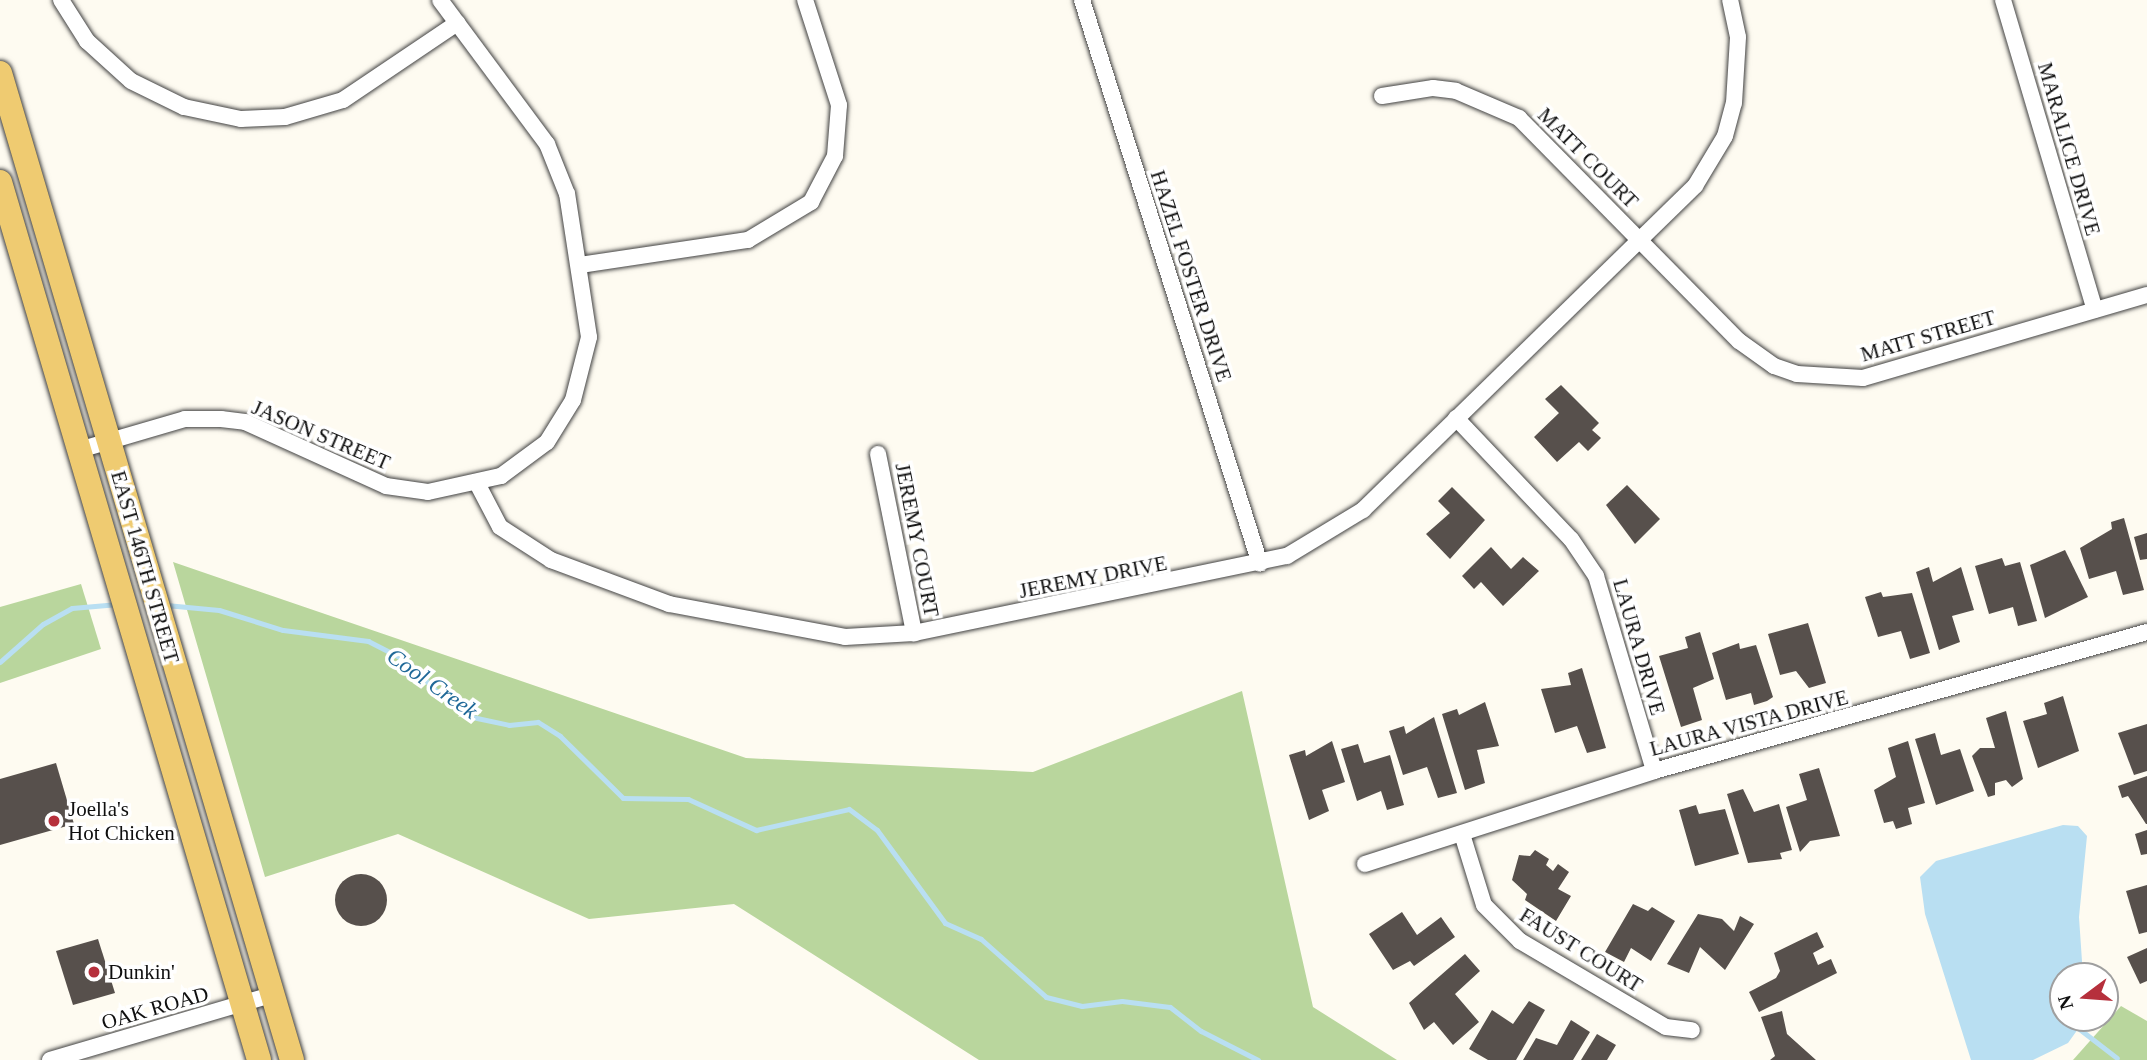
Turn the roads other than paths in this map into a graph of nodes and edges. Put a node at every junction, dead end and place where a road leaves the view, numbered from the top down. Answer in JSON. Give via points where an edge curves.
{"nodes":[{"id":1,"x":61,"y":0,"type":"edge"},
{"id":2,"x":440,"y":0,"type":"edge"},
{"id":3,"x":805,"y":0,"type":"edge"},
{"id":4,"x":1082,"y":0,"type":"edge"},
{"id":5,"x":1730,"y":0,"type":"edge"},
{"id":6,"x":2003,"y":0,"type":"edge"},
{"id":7,"x":457,"y":23,"type":"junction"},
{"id":8,"x":0,"y":73,"type":"edge"},
{"id":9,"x":1382,"y":96,"type":"dead end"},
{"id":10,"x":0,"y":182,"type":"edge"},
{"id":11,"x":1641,"y":241,"type":"junction"},
{"id":12,"x":580,"y":265,"type":"junction"},
{"id":13,"x":2147,"y":295,"type":"edge"},
{"id":14,"x":2095,"y":310,"type":"junction"},
{"id":15,"x":1456,"y":418,"type":"junction"},
{"id":16,"x":108,"y":442,"type":"junction"},
{"id":17,"x":79,"y":450,"type":"junction"},
{"id":18,"x":878,"y":454,"type":"dead end"},
{"id":19,"x":478,"y":485,"type":"junction"},
{"id":20,"x":1260,"y":564,"type":"junction"},
{"id":21,"x":2147,"y":632,"type":"edge"},
{"id":22,"x":914,"y":633,"type":"junction"},
{"id":23,"x":1654,"y":771,"type":"junction"},
{"id":24,"x":1462,"y":834,"type":"junction"},
{"id":25,"x":1365,"y":864,"type":"dead end"},
{"id":26,"x":271,"y":995,"type":"junction"},
{"id":27,"x":243,"y":1004,"type":"junction"},
{"id":28,"x":1692,"y":1030,"type":"dead end"},
{"id":29,"x":50,"y":1060,"type":"edge"},
{"id":30,"x":258,"y":1060,"type":"edge"},
{"id":31,"x":292,"y":1060,"type":"edge"}],
"edges":[{"from":1,"to":7,"type":"street","via":[[87,41],[131,81],[184,107],[241,119],[285,117],[344,100]]},
{"from":2,"to":7,"type":"street","name":"JASON STREET"},
{"from":3,"to":12,"type":"street","via":[[839,105],[835,156],[811,202],[748,240]]},
{"from":4,"to":20,"type":"street","name":"HAZEL FOSTER DRIVE"},
{"from":5,"to":11,"type":"street","name":"JEREMY DRIVE","via":[[1739,70],[1724,135],[1695,186]]},
{"from":6,"to":14,"type":"street","name":"MARALICE DRIVE"},
{"from":7,"to":12,"type":"street","name":"JASON STREET","via":[[547,144],[568,194]]},
{"from":8,"to":16,"type":"main road","name":"EAST 146TH STREET"},
{"from":9,"to":11,"type":"street","name":"MATT COURT","via":[[1433,88],[1500,107],[1543,139]]},
{"from":10,"to":17,"type":"main road","name":"EAST 146TH STREET"},
{"from":11,"to":14,"type":"street","name":"MATT STREET","via":[[1756,356],[1819,379],[1863,378]]},
{"from":11,"to":15,"type":"street","name":"JEREMY DRIVE"},
{"from":12,"to":19,"type":"street","name":"JASON STREET","via":[[589,337],[573,400],[540,448]]},
{"from":13,"to":14,"type":"street","name":"MATT STREET"},
{"from":15,"to":20,"type":"street","name":"JEREMY DRIVE","via":[[1341,527]]},
{"from":15,"to":23,"type":"street","name":"LAURA DRIVE","via":[[1571,539],[1597,576]]},
{"from":16,"to":17,"type":"street","name":"JASON STREET"},
{"from":16,"to":19,"type":"street","name":"JASON STREET","via":[[185,419],[221,419],[244,422],[386,486],[428,492]]},
{"from":16,"to":26,"type":"main road","name":"EAST 146TH STREET"},
{"from":17,"to":27,"type":"main road","name":"EAST 146TH STREET"},
{"from":18,"to":22,"type":"street","name":"JEREMY COURT"},
{"from":19,"to":22,"type":"street","name":"JEREMY DRIVE","via":[[500,527],[531,549],[669,604],[845,637]]},
{"from":20,"to":22,"type":"street","name":"JEREMY DRIVE"},
{"from":21,"to":23,"type":"street","name":"LAURA VISTA DRIVE"},
{"from":23,"to":24,"type":"street","name":"LAURA VISTA DRIVE"},
{"from":24,"to":25,"type":"street","name":"LAURA VISTA DRIVE"},
{"from":24,"to":28,"type":"street","name":"FAUST COURT","via":[[1484,905],[1520,941],[1666,1027]]},
{"from":26,"to":27,"type":"street","name":"OAK ROAD"},
{"from":26,"to":31,"type":"main road","name":"EAST 146TH STREET"},
{"from":27,"to":29,"type":"street","name":"OAK ROAD"},
{"from":27,"to":30,"type":"main road","name":"EAST 146TH STREET"}]}
